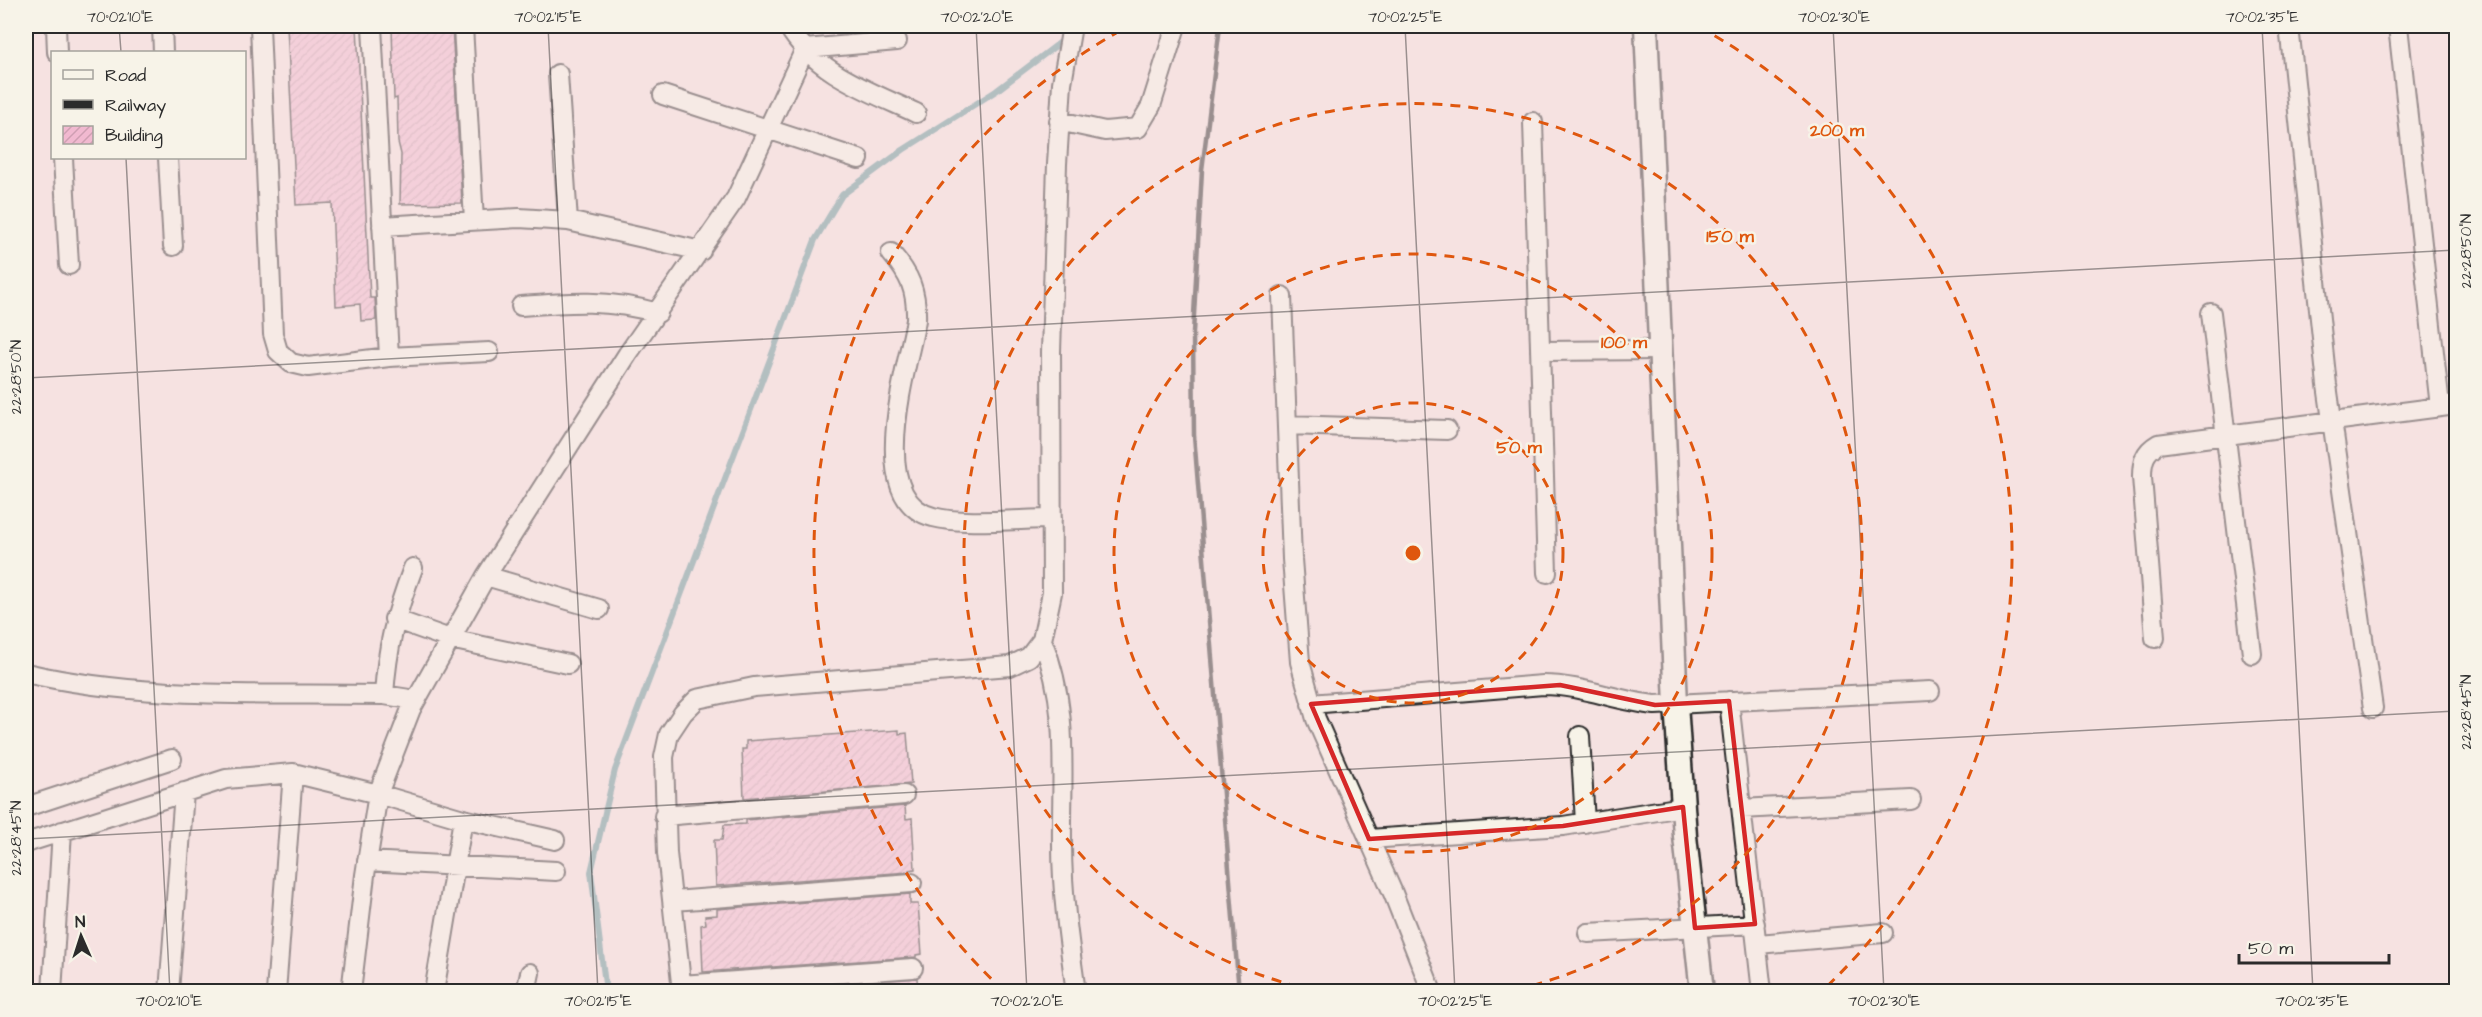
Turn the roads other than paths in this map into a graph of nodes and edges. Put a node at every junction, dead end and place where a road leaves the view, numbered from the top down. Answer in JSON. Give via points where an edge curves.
{"nodes":[{"id":1,"x":56,"y":26,"type":"edge"},
{"id":2,"x":162,"y":26,"type":"edge"},
{"id":3,"x":260,"y":26,"type":"edge"},
{"id":4,"x":372,"y":26,"type":"edge"},
{"id":5,"x":463,"y":26,"type":"edge"},
{"id":6,"x":788,"y":26,"type":"edge"},
{"id":7,"x":1072,"y":26,"type":"edge"},
{"id":8,"x":1176,"y":26,"type":"edge"},
{"id":9,"x":1646,"y":26,"type":"edge"},
{"id":10,"x":2289,"y":26,"type":"edge"},
{"id":11,"x":2398,"y":26,"type":"edge"},
{"id":12,"x":897,"y":41,"type":"dead end"},
{"id":13,"x":805,"y":48,"type":"junction"},
{"id":14,"x":57,"y":51,"type":"edge"},
{"id":15,"x":163,"y":51,"type":"edge"},
{"id":16,"x":558,"y":74,"type":"dead end"},
{"id":17,"x":663,"y":95,"type":"dead end"},
{"id":18,"x":916,"y":113,"type":"dead end"},
{"id":19,"x":1059,"y":121,"type":"junction"},
{"id":20,"x":1533,"y":122,"type":"dead end"},
{"id":21,"x":769,"y":129,"type":"junction"},
{"id":22,"x":63,"y":159,"type":"edge"},
{"id":23,"x":168,"y":159,"type":"edge"},
{"id":24,"x":859,"y":159,"type":"dead end"},
{"id":25,"x":474,"y":221,"type":"junction"},
{"id":26,"x":568,"y":221,"type":"junction"},
{"id":27,"x":382,"y":226,"type":"junction"},
{"id":28,"x":173,"y":246,"type":"dead end"},
{"id":29,"x":701,"y":250,"type":"junction"},
{"id":30,"x":891,"y":253,"type":"dead end"},
{"id":31,"x":69,"y":265,"type":"dead end"},
{"id":32,"x":1282,"y":296,"type":"dead end"},
{"id":33,"x":521,"y":306,"type":"dead end"},
{"id":34,"x":658,"y":313,"type":"junction"},
{"id":35,"x":2211,"y":313,"type":"dead end"},
{"id":36,"x":1659,"y":350,"type":"junction"},
{"id":37,"x":1540,"y":351,"type":"junction"},
{"id":38,"x":489,"y":352,"type":"dead end"},
{"id":39,"x":389,"y":357,"type":"junction"},
{"id":40,"x":2448,"y":406,"type":"edge"},
{"id":41,"x":2332,"y":421,"type":"junction"},
{"id":42,"x":1287,"y":425,"type":"junction"},
{"id":43,"x":1447,"y":430,"type":"dead end"},
{"id":44,"x":2227,"y":435,"type":"junction"},
{"id":45,"x":1052,"y":519,"type":"junction"},
{"id":46,"x":413,"y":568,"type":"dead end"},
{"id":47,"x":1546,"y":573,"type":"dead end"},
{"id":48,"x":486,"y":576,"type":"junction"},
{"id":49,"x":599,"y":609,"type":"dead end"},
{"id":50,"x":394,"y":619,"type":"junction"},
{"id":51,"x":2155,"y":638,"type":"dead end"},
{"id":52,"x":450,"y":639,"type":"junction"},
{"id":53,"x":1042,"y":640,"type":"junction"},
{"id":54,"x":2252,"y":654,"type":"dead end"},
{"id":55,"x":568,"y":664,"type":"dead end"},
{"id":56,"x":26,"y":673,"type":"edge"},
{"id":57,"x":1930,"y":691,"type":"dead end"},
{"id":58,"x":384,"y":695,"type":"junction"},
{"id":59,"x":416,"y":700,"type":"junction"},
{"id":60,"x":1730,"y":701,"type":"junction"},
{"id":61,"x":1311,"y":704,"type":"junction"},
{"id":62,"x":1676,"y":704,"type":"junction"},
{"id":63,"x":2373,"y":708,"type":"dead end"},
{"id":64,"x":1580,"y":736,"type":"dead end"},
{"id":65,"x":172,"y":759,"type":"dead end"},
{"id":66,"x":292,"y":773,"type":"junction"},
{"id":67,"x":184,"y":792,"type":"junction"},
{"id":68,"x":378,"y":794,"type":"junction"},
{"id":69,"x":904,"y":795,"type":"dead end"},
{"id":70,"x":1911,"y":800,"type":"dead end"},
{"id":71,"x":26,"y":807,"type":"edge"},
{"id":72,"x":1683,"y":807,"type":"junction"},
{"id":73,"x":1742,"y":809,"type":"junction"},
{"id":74,"x":664,"y":816,"type":"junction"},
{"id":75,"x":462,"y":819,"type":"junction"},
{"id":76,"x":1585,"y":823,"type":"junction"},
{"id":77,"x":62,"y":831,"type":"junction"},
{"id":78,"x":1369,"y":839,"type":"junction"},
{"id":79,"x":555,"y":840,"type":"dead end"},
{"id":80,"x":26,"y":843,"type":"edge"},
{"id":81,"x":367,"y":861,"type":"junction"},
{"id":82,"x":455,"y":866,"type":"junction"},
{"id":83,"x":556,"y":871,"type":"dead end"},
{"id":84,"x":912,"y":883,"type":"dead end"},
{"id":85,"x":673,"y":902,"type":"junction"},
{"id":86,"x":1755,"y":924,"type":"junction"},
{"id":87,"x":1695,"y":928,"type":"junction"},
{"id":88,"x":1588,"y":933,"type":"dead end"},
{"id":89,"x":1883,"y":933,"type":"dead end"},
{"id":90,"x":1758,"y":944,"type":"junction"},
{"id":91,"x":913,"y":968,"type":"dead end"},
{"id":92,"x":530,"y":973,"type":"dead end"},
{"id":93,"x":682,"y":988,"type":"edge"},
{"id":94,"x":52,"y":992,"type":"edge"},
{"id":95,"x":169,"y":992,"type":"edge"},
{"id":96,"x":276,"y":992,"type":"edge"},
{"id":97,"x":351,"y":992,"type":"edge"},
{"id":98,"x":434,"y":992,"type":"edge"},
{"id":99,"x":526,"y":992,"type":"edge"},
{"id":100,"x":1076,"y":992,"type":"edge"},
{"id":101,"x":1432,"y":992,"type":"edge"},
{"id":102,"x":1702,"y":992,"type":"edge"},
{"id":103,"x":1762,"y":992,"type":"edge"}],
"edges":[{"from":1,"to":14,"type":"street"},
{"from":2,"to":15,"type":"street"},
{"from":3,"to":39,"type":"street","via":[[273,334],[278,351],[291,363],[308,367]]},
{"from":4,"to":27,"type":"street"},
{"from":5,"to":25,"type":"street"},
{"from":6,"to":13,"type":"street"},
{"from":7,"to":19,"type":"street"},
{"from":8,"to":19,"type":"street","via":[[1151,106],[1138,128],[1105,131]]},
{"from":9,"to":36,"type":"street"},
{"from":10,"to":41,"type":"street"},
{"from":11,"to":40,"type":"street"},
{"from":12,"to":13,"type":"street"},
{"from":13,"to":18,"type":"street","via":[[846,81]]},
{"from":13,"to":21,"type":"street"},
{"from":16,"to":26,"type":"street"},
{"from":17,"to":21,"type":"street"},
{"from":19,"to":45,"type":"street","via":[[1051,352]]},
{"from":20,"to":37,"type":"street"},
{"from":21,"to":24,"type":"street"},
{"from":21,"to":29,"type":"street","via":[[736,198]]},
{"from":22,"to":31,"type":"street"},
{"from":23,"to":28,"type":"street"},
{"from":25,"to":26,"type":"street"},
{"from":25,"to":27,"type":"street"},
{"from":26,"to":29,"type":"street"},
{"from":27,"to":39,"type":"street"},
{"from":29,"to":34,"type":"street"},
{"from":30,"to":45,"type":"street","via":[[911,279],[916,303],[894,446],[899,484],[906,497],[921,513],[941,519]]},
{"from":32,"to":42,"type":"street"},
{"from":33,"to":34,"type":"street","via":[[588,301]]},
{"from":34,"to":48,"type":"street"},
{"from":35,"to":44,"type":"street"},
{"from":36,"to":37,"type":"street"},
{"from":36,"to":62,"type":"street"},
{"from":37,"to":47,"type":"street"},
{"from":38,"to":39,"type":"street"},
{"from":40,"to":41,"type":"street"},
{"from":41,"to":44,"type":"street"},
{"from":41,"to":63,"type":"street"},
{"from":42,"to":43,"type":"street"},
{"from":42,"to":61,"type":"street","via":[[1296,628]]},
{"from":44,"to":51,"type":"street","via":[[2158,444],[2145,454],[2142,477]]},
{"from":44,"to":54,"type":"street"},
{"from":45,"to":53,"type":"street","via":[[1052,593]]},
{"from":46,"to":50,"type":"street"},
{"from":48,"to":49,"type":"street"},
{"from":48,"to":52,"type":"street"},
{"from":50,"to":52,"type":"street"},
{"from":50,"to":58,"type":"street"},
{"from":52,"to":55,"type":"street"},
{"from":52,"to":59,"type":"street"},
{"from":53,"to":74,"type":"street","via":[[1029,657],[1010,666],[754,687],[698,699],[669,734],[664,757]]},
{"from":53,"to":100,"type":"street","via":[[1058,685],[1062,710],[1063,890]]},
{"from":56,"to":58,"type":"street","via":[[71,683],[165,692]]},
{"from":57,"to":60,"type":"street"},
{"from":58,"to":59,"type":"street"},
{"from":59,"to":68,"type":"street"},
{"from":60,"to":62,"type":"street"},
{"from":60,"to":73,"type":"street"},
{"from":61,"to":62,"type":"street","via":[[1560,685],[1638,704]]},
{"from":61,"to":78,"type":"street"},
{"from":62,"to":72,"type":"street"},
{"from":64,"to":76,"type":"street"},
{"from":65,"to":71,"type":"street"},
{"from":66,"to":67,"type":"street","via":[[226,779]]},
{"from":66,"to":68,"type":"street"},
{"from":66,"to":96,"type":"street"},
{"from":67,"to":77,"type":"street"},
{"from":67,"to":95,"type":"street"},
{"from":68,"to":75,"type":"street"},
{"from":68,"to":81,"type":"street"},
{"from":69,"to":74,"type":"street"},
{"from":70,"to":73,"type":"street"},
{"from":72,"to":76,"type":"street"},
{"from":72,"to":87,"type":"street"},
{"from":73,"to":86,"type":"street"},
{"from":74,"to":85,"type":"street"},
{"from":75,"to":79,"type":"street"},
{"from":75,"to":82,"type":"street"},
{"from":76,"to":78,"type":"street"},
{"from":77,"to":80,"type":"street"},
{"from":77,"to":94,"type":"street"},
{"from":78,"to":101,"type":"street"},
{"from":81,"to":82,"type":"street"},
{"from":81,"to":97,"type":"street"},
{"from":82,"to":83,"type":"street"},
{"from":82,"to":98,"type":"street"},
{"from":84,"to":85,"type":"street"},
{"from":85,"to":93,"type":"street"},
{"from":86,"to":87,"type":"street"},
{"from":86,"to":90,"type":"street"},
{"from":87,"to":88,"type":"street"},
{"from":87,"to":102,"type":"street"},
{"from":89,"to":90,"type":"street"},
{"from":90,"to":103,"type":"street"},
{"from":91,"to":93,"type":"street"},
{"from":92,"to":99,"type":"street"}]}
